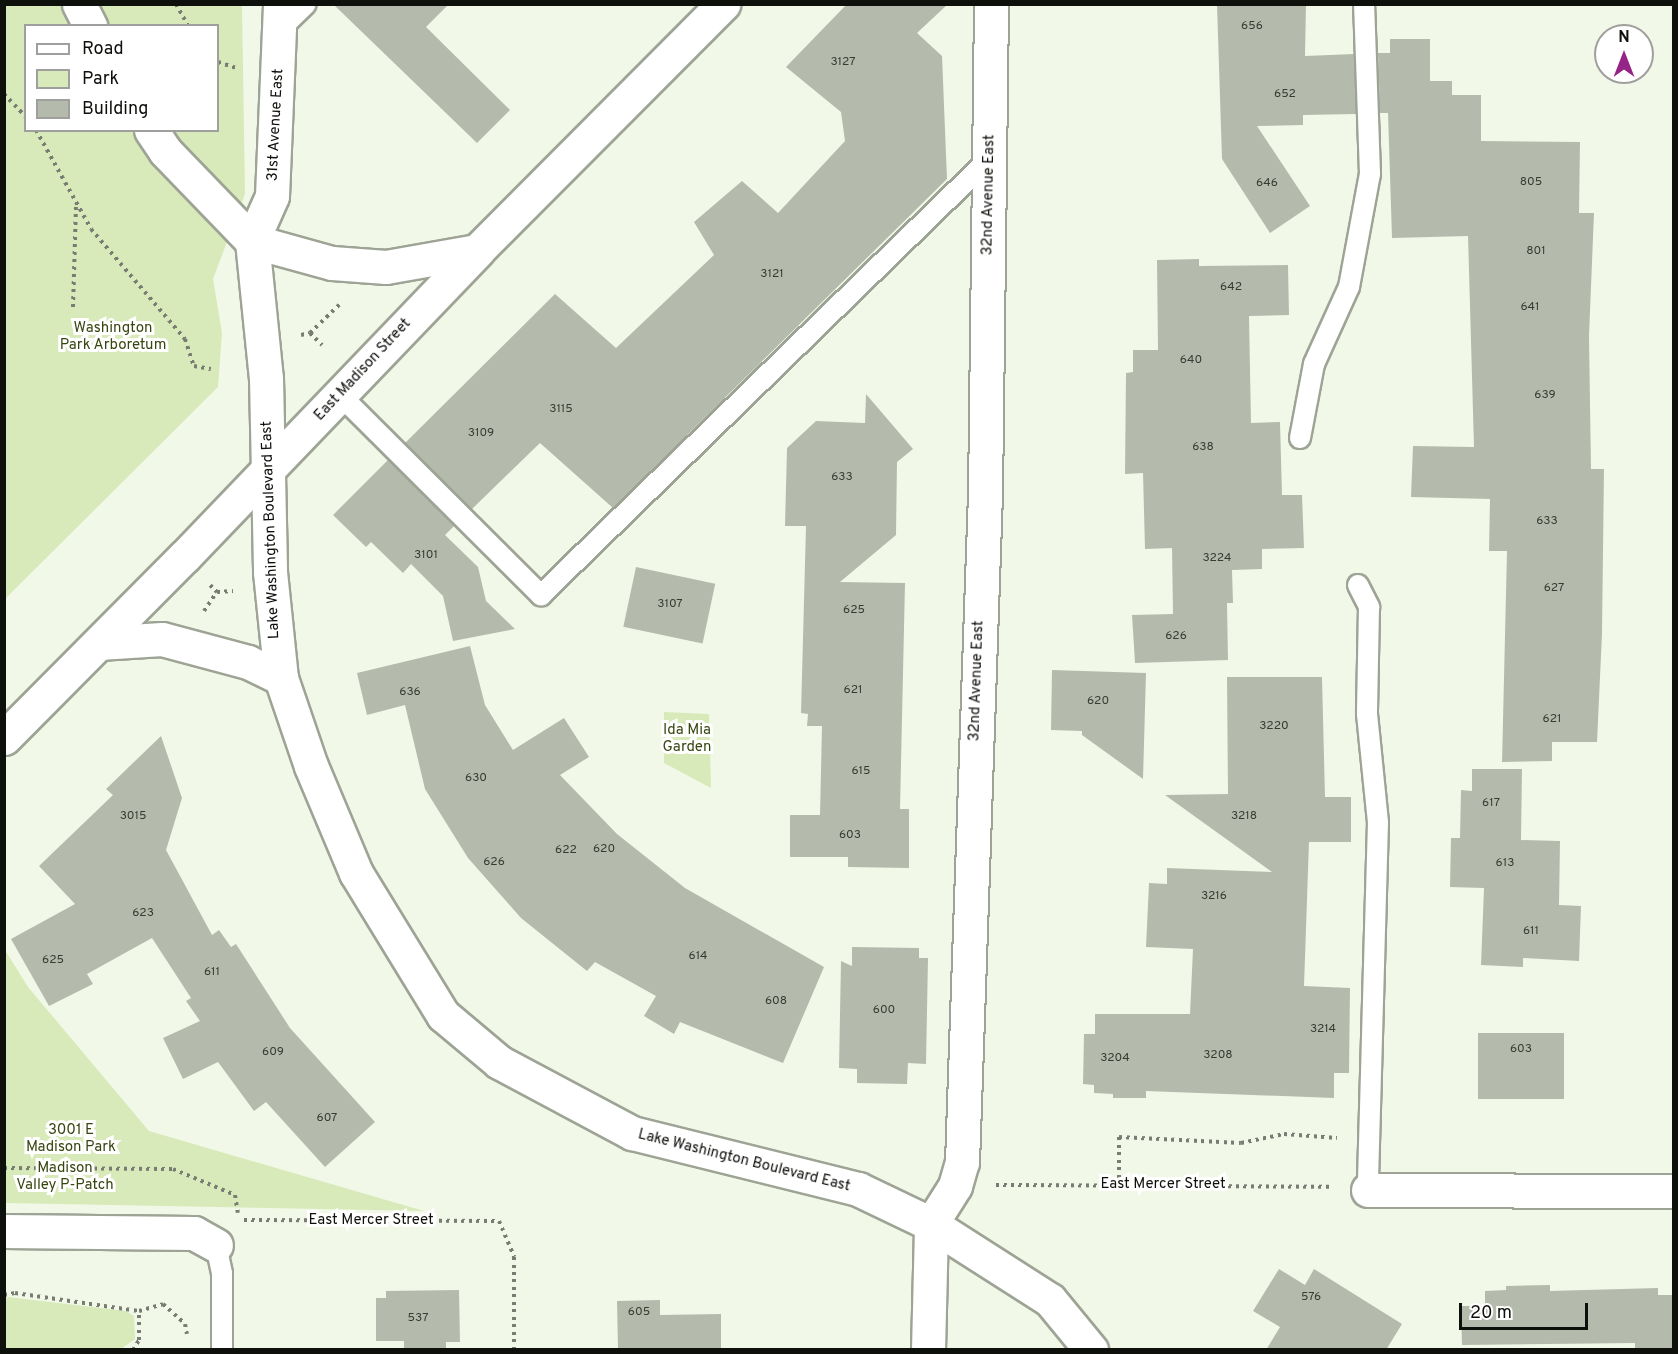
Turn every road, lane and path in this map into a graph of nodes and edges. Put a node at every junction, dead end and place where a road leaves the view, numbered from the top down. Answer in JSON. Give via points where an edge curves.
{"nodes":[{"id":1,"x":79,"y":4,"type":"edge"},
{"id":2,"x":176,"y":4,"type":"edge"},
{"id":3,"x":306,"y":4,"type":"edge"},
{"id":4,"x":723,"y":4,"type":"edge"},
{"id":5,"x":991,"y":4,"type":"edge"},
{"id":6,"x":1364,"y":4,"type":"edge"},
{"id":7,"x":280,"y":17,"type":"edge"},
{"id":8,"x":89,"y":24,"type":"edge"},
{"id":9,"x":187,"y":24,"type":"edge"},
{"id":10,"x":4,"y":94,"type":"edge"},
{"id":11,"x":24,"y":115,"type":"edge"},
{"id":12,"x":37,"y":132,"type":"edge"},
{"id":13,"x":151,"y":132,"type":"edge"},
{"id":14,"x":990,"y":158,"type":"junction"},
{"id":15,"x":76,"y":204,"type":"junction"},
{"id":16,"x":252,"y":240,"type":"junction"},
{"id":17,"x":477,"y":251,"type":"junction"},
{"id":18,"x":344,"y":299,"type":"dead end"},
{"id":19,"x":72,"y":307,"type":"dead end"},
{"id":20,"x":310,"y":333,"type":"junction"},
{"id":21,"x":297,"y":340,"type":"dead end"},
{"id":22,"x":322,"y":345,"type":"dead end"},
{"id":23,"x":211,"y":369,"type":"dead end"},
{"id":24,"x":340,"y":395,"type":"junction"},
{"id":25,"x":1300,"y":438,"type":"dead end"},
{"id":26,"x":267,"y":468,"type":"junction"},
{"id":27,"x":210,"y":585,"type":"dead end"},
{"id":28,"x":1358,"y":585,"type":"dead end"},
{"id":29,"x":239,"y":591,"type":"dead end"},
{"id":30,"x":99,"y":643,"type":"junction"},
{"id":31,"x":281,"y":678,"type":"junction"},
{"id":32,"x":4,"y":738,"type":"edge"},
{"id":33,"x":1338,"y":1138,"type":"dead end"},
{"id":34,"x":4,"y":1168,"type":"edge"},
{"id":35,"x":990,"y":1185,"type":"dead end"},
{"id":36,"x":1119,"y":1185,"type":"junction"},
{"id":37,"x":1353,"y":1188,"type":"junction"},
{"id":38,"x":1674,"y":1191,"type":"edge"},
{"id":39,"x":238,"y":1215,"type":"dead end"},
{"id":40,"x":244,"y":1220,"type":"dead end"},
{"id":41,"x":931,"y":1224,"type":"junction"},
{"id":42,"x":4,"y":1231,"type":"edge"},
{"id":43,"x":216,"y":1245,"type":"joint"},
{"id":44,"x":4,"y":1294,"type":"edge"},
{"id":45,"x":139,"y":1311,"type":"junction"},
{"id":46,"x":187,"y":1345,"type":"dead end"},
{"id":47,"x":133,"y":1350,"type":"edge"},
{"id":48,"x":222,"y":1350,"type":"edge"},
{"id":49,"x":514,"y":1350,"type":"edge"},
{"id":50,"x":928,"y":1350,"type":"edge"},
{"id":51,"x":1091,"y":1350,"type":"edge"}],
"edges":[{"from":1,"to":8,"type":"main road"},
{"from":2,"to":9,"type":"path"},
{"from":3,"to":7,"type":"lane"},
{"from":4,"to":17,"type":"main road","name":"East Madison Street"},
{"from":5,"to":14,"type":"main road","name":"32nd Avenue East"},
{"from":6,"to":25,"type":"lane","via":[[1370,174],[1349,287],[1314,364]]},
{"from":7,"to":16,"type":"main road","name":"31st Avenue East","via":[[273,196]]},
{"from":10,"to":11,"type":"path"},
{"from":12,"to":15,"type":"path"},
{"from":13,"to":16,"type":"main road","via":[[165,151]]},
{"from":14,"to":24,"type":"lane","via":[[541,595]]},
{"from":14,"to":41,"type":"main road","name":"32nd Avenue East","via":[[985,495],[962,1162],[955,1186]]},
{"from":15,"to":19,"type":"path"},
{"from":15,"to":23,"type":"path","via":[[110,255],[185,339],[194,366]]},
{"from":16,"to":17,"type":"main road","via":[[332,263],[386,267]]},
{"from":16,"to":26,"type":"main road","name":"Lake Washington Boulevard East","via":[[266,378]]},
{"from":17,"to":24,"type":"main road","name":"East Madison Street"},
{"from":18,"to":20,"type":"path"},
{"from":20,"to":21,"type":"path"},
{"from":20,"to":22,"type":"path"},
{"from":24,"to":26,"type":"main road","name":"East Madison Street"},
{"from":26,"to":30,"type":"main road","name":"East Madison Street"},
{"from":26,"to":31,"type":"main road","name":"Lake Washington Boulevard East","via":[[270,572]]},
{"from":27,"to":29,"type":"path","via":[[217,592]]},
{"from":28,"to":37,"type":"lane","via":[[1369,607],[1367,714],[1378,822]]},
{"from":30,"to":31,"type":"main road","via":[[162,639],[248,662]]},
{"from":30,"to":32,"type":"main road","name":"East Madison Street"},
{"from":31,"to":41,"type":"main road","name":"Lake Washington Boulevard East","via":[[311,766],[356,873],[443,1015],[499,1062],[632,1133],[858,1189]]},
{"from":33,"to":36,"type":"path","via":[[1284,1134],[1241,1143],[1119,1137]]},
{"from":34,"to":39,"type":"path","via":[[173,1169],[235,1195]]},
{"from":35,"to":36,"type":"path","name":"East Mercer Street"},
{"from":36,"to":37,"type":"path","name":"East Mercer Street"},
{"from":37,"to":38,"type":"main road"},
{"from":40,"to":49,"type":"path","name":"East Mercer Street","via":[[499,1221],[514,1257]]},
{"from":41,"to":50,"type":"main road"},
{"from":41,"to":51,"type":"main road","name":"Lake Washington Boulevard East","via":[[1050,1300]]},
{"from":42,"to":43,"type":"main road","via":[[194,1233]]},
{"from":43,"to":48,"type":"lane","via":[[222,1273]]},
{"from":44,"to":45,"type":"path"},
{"from":45,"to":46,"type":"path","via":[[157,1304],[170,1306],[185,1324]]},
{"from":45,"to":47,"type":"path","via":[[139,1340]]}]}
